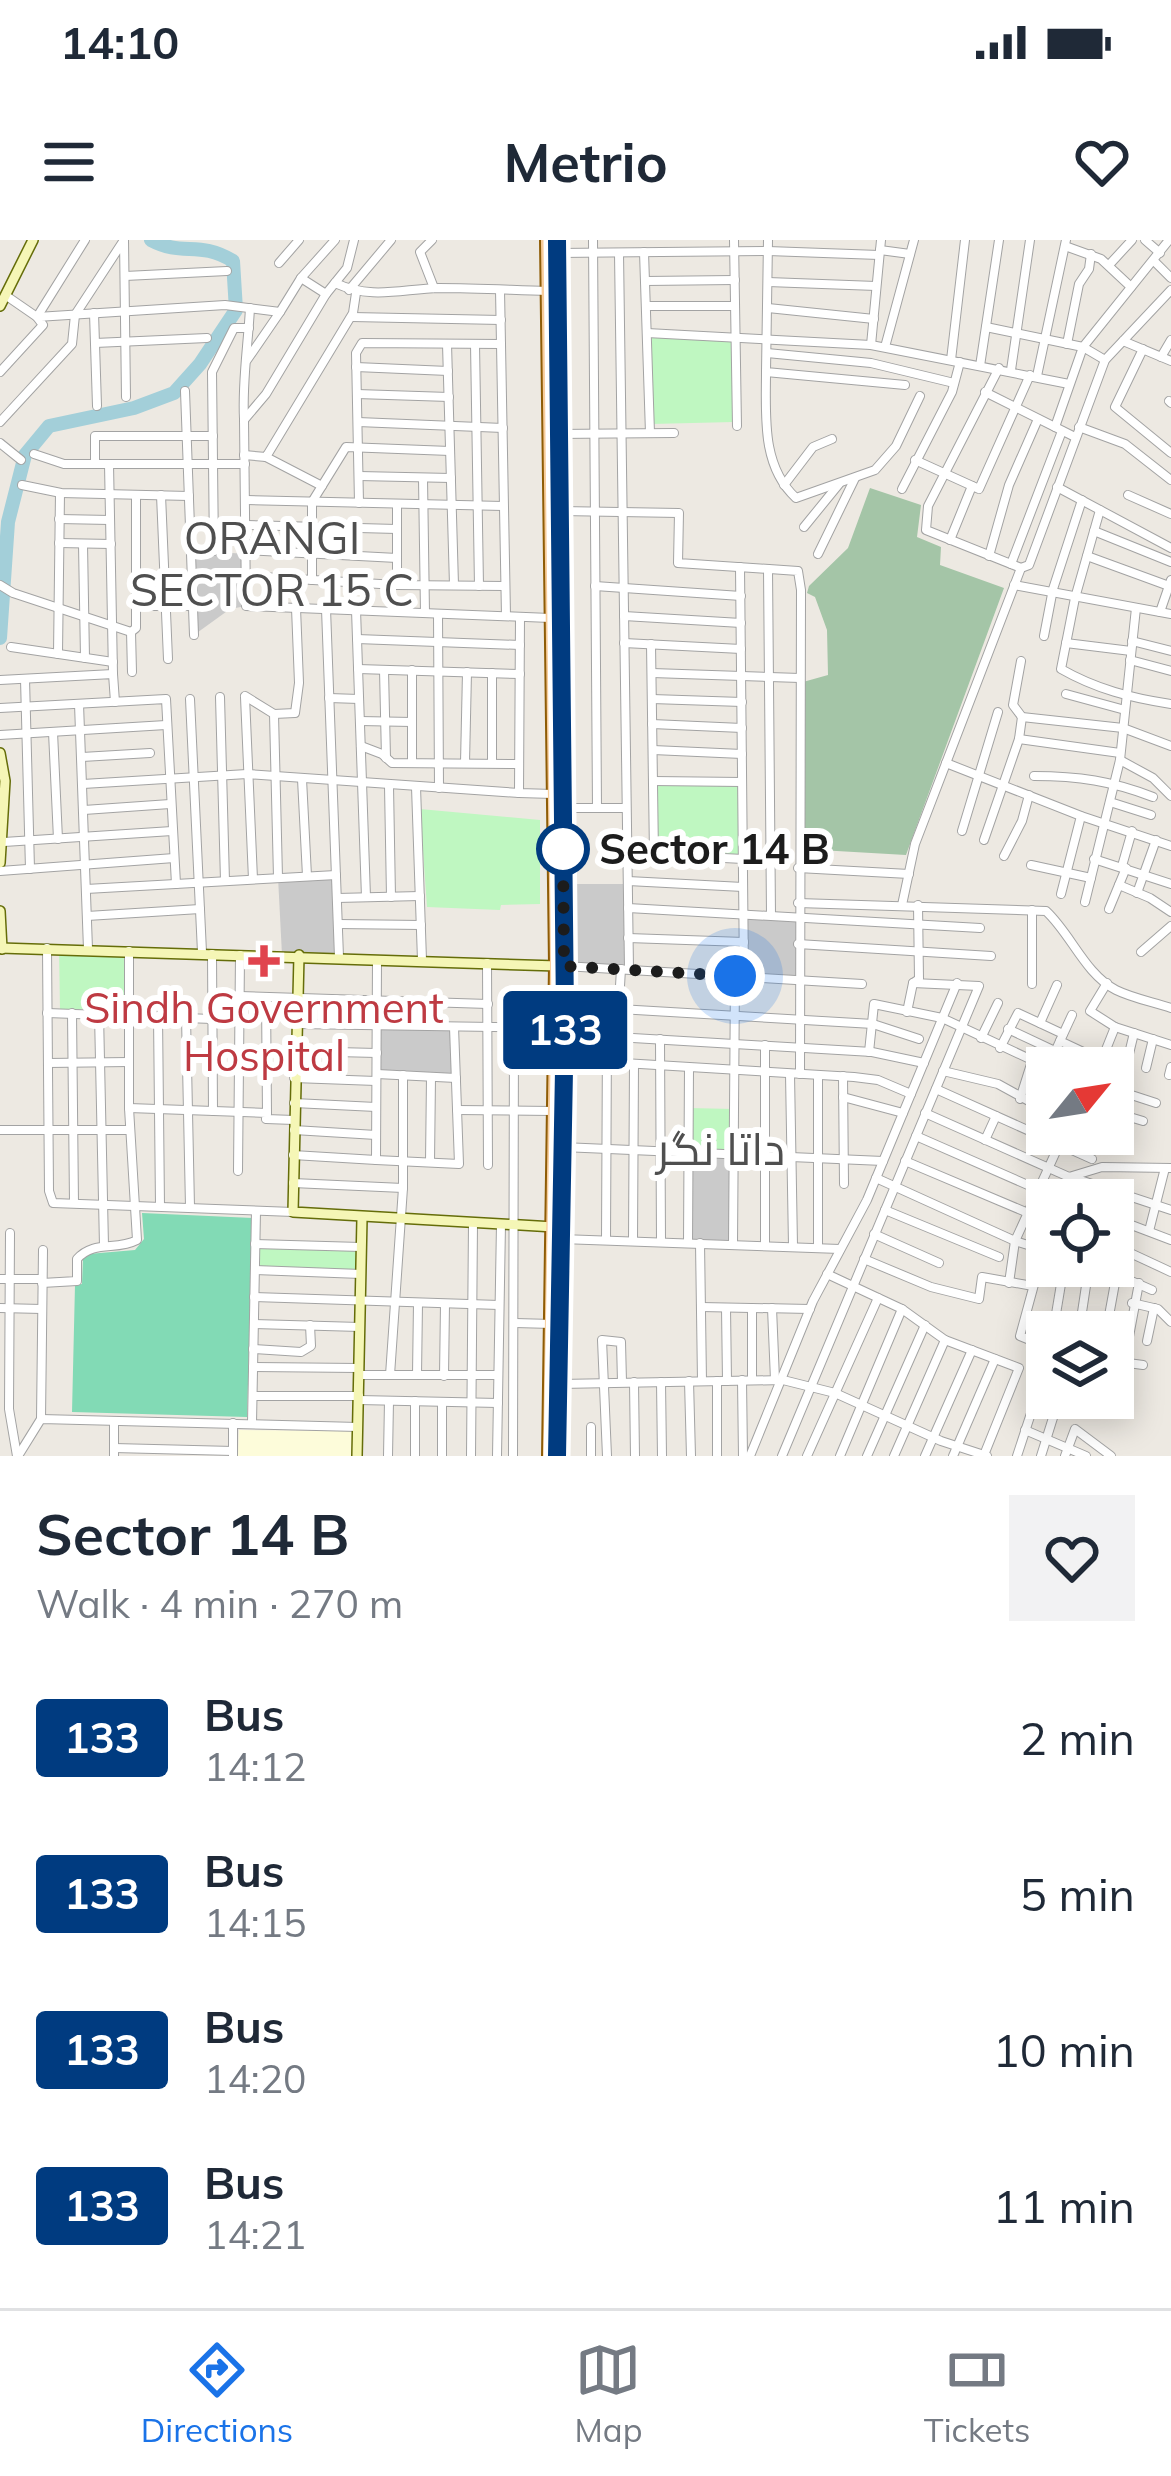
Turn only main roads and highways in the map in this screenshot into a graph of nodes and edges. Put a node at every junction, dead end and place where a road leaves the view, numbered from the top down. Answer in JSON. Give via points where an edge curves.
{"nodes":[{"id":1,"x":546,"y":240,"type":"edge"},
{"id":2,"x":555,"y":255,"type":"edge"},
{"id":3,"x":554,"y":434,"type":"junction"},
{"id":4,"x":560,"y":966,"type":"junction"},
{"id":5,"x":560,"y":1031,"type":"junction"},
{"id":6,"x":557,"y":1233,"type":"junction"},
{"id":7,"x":553,"y":1456,"type":"edge"}],
"edges":[{"from":1,"to":2,"type":"main road"},
{"from":2,"to":3,"type":"main road"},
{"from":2,"to":3,"type":"main road","via":[[547,291]]},
{"from":3,"to":4,"type":"main road","via":[[550,618]]},
{"from":3,"to":4,"type":"main road","via":[[561,511]]},
{"from":4,"to":5,"type":"main road"},
{"from":5,"to":6,"type":"main road"},
{"from":5,"to":6,"type":"main road"},
{"from":6,"to":7,"type":"main road"},
{"from":6,"to":7,"type":"main road"}]}
